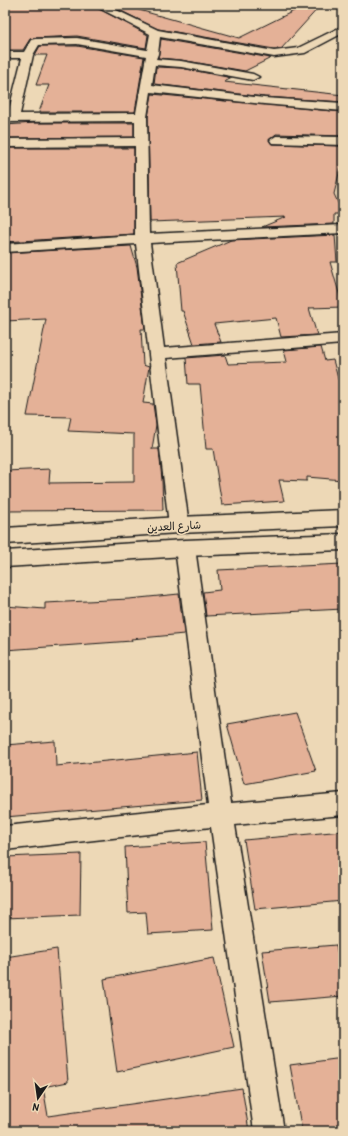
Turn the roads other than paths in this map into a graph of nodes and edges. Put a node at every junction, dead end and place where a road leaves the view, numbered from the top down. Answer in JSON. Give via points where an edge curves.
{"nodes":[{"id":1,"x":98,"y":5,"type":"edge"},
{"id":2,"x":343,"y":29,"type":"edge"},
{"id":3,"x":155,"y":33,"type":"junction"},
{"id":4,"x":5,"y":55,"type":"edge"},
{"id":5,"x":28,"y":55,"type":"junction"},
{"id":6,"x":152,"y":58,"type":"junction"},
{"id":7,"x":254,"y":77,"type":"dead end"},
{"id":8,"x":147,"y":88,"type":"junction"},
{"id":9,"x":343,"y":107,"type":"edge"},
{"id":10,"x":142,"y":117,"type":"junction"},
{"id":11,"x":9,"y":118,"type":"edge"},
{"id":12,"x":276,"y":140,"type":"dead end"},
{"id":13,"x":343,"y":141,"type":"edge"},
{"id":14,"x":140,"y":142,"type":"junction"},
{"id":15,"x":5,"y":143,"type":"edge"},
{"id":16,"x":343,"y":229,"type":"edge"},
{"id":17,"x":142,"y":239,"type":"junction"},
{"id":18,"x":5,"y":248,"type":"edge"},
{"id":19,"x":343,"y":339,"type":"edge"},
{"id":20,"x":157,"y":354,"type":"junction"},
{"id":21,"x":343,"y":518,"type":"edge"},
{"id":22,"x":5,"y":536,"type":"edge"},
{"id":23,"x":182,"y":537,"type":"junction"},
{"id":24,"x":343,"y":542,"type":"edge"},
{"id":25,"x":5,"y":559,"type":"edge"},
{"id":26,"x":343,"y":804,"type":"edge"},
{"id":27,"x":221,"y":815,"type":"junction"},
{"id":28,"x":5,"y":838,"type":"edge"},
{"id":29,"x":269,"y":1131,"type":"edge"}],
"edges":[{"from":1,"to":3,"type":"street"},
{"from":2,"to":3,"type":"street","via":[[301,51],[274,54]]},
{"from":3,"to":6,"type":"street"},
{"from":4,"to":5,"type":"street"},
{"from":5,"to":6,"type":"street","via":[[35,42],[46,40],[77,41]]},
{"from":5,"to":11,"type":"street"},
{"from":6,"to":7,"type":"street"},
{"from":6,"to":8,"type":"street"},
{"from":8,"to":9,"type":"street"},
{"from":8,"to":10,"type":"street"},
{"from":10,"to":11,"type":"street"},
{"from":10,"to":14,"type":"street"},
{"from":12,"to":13,"type":"street"},
{"from":14,"to":15,"type":"street"},
{"from":14,"to":17,"type":"street"},
{"from":16,"to":17,"type":"street"},
{"from":17,"to":18,"type":"street"},
{"from":17,"to":20,"type":"street"},
{"from":19,"to":20,"type":"street"},
{"from":20,"to":23,"type":"street"},
{"from":21,"to":23,"type":"main road","name":"شارع العدين"},
{"from":22,"to":23,"type":"main road","name":"شارع العدين"},
{"from":23,"to":24,"type":"main road","name":"شارع العدين"},
{"from":23,"to":25,"type":"main road","name":"شارع العدين"},
{"from":23,"to":27,"type":"street"},
{"from":26,"to":27,"type":"street"},
{"from":27,"to":28,"type":"street"},
{"from":27,"to":29,"type":"street"}]}
